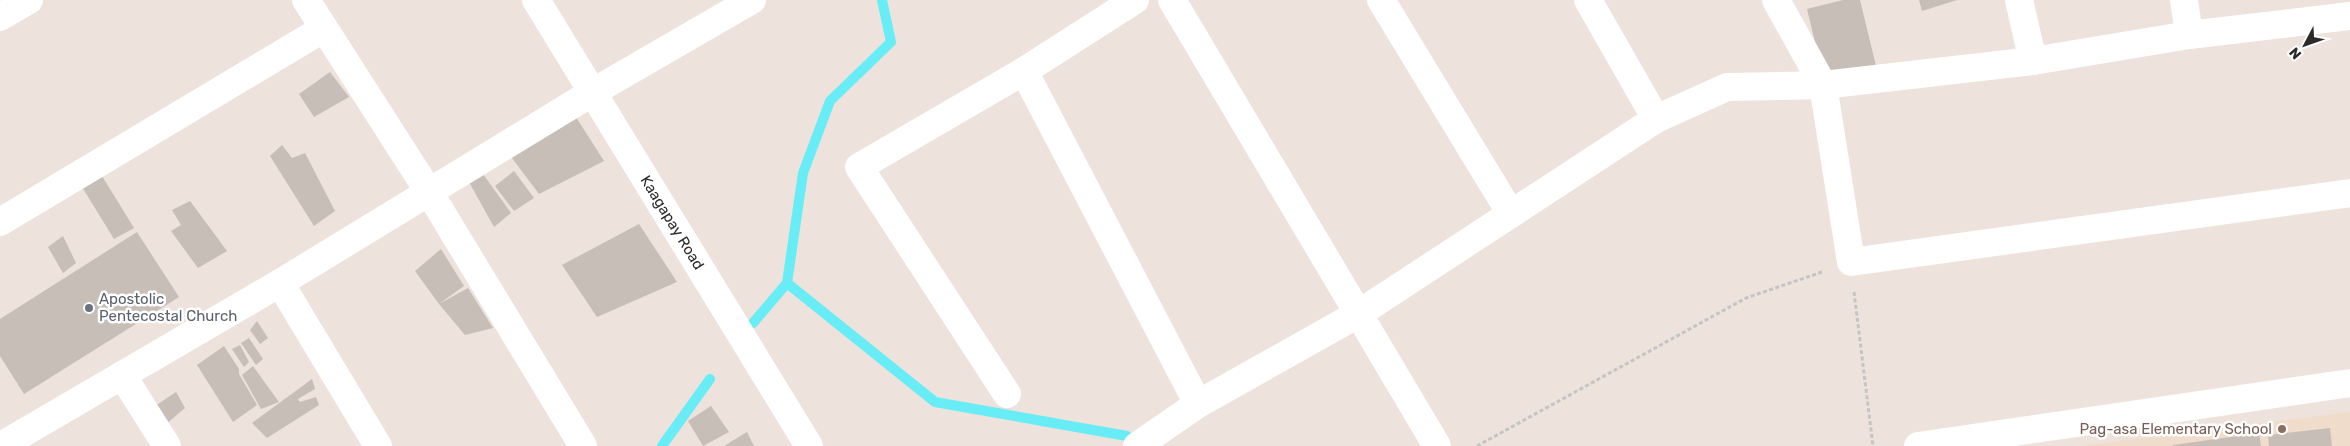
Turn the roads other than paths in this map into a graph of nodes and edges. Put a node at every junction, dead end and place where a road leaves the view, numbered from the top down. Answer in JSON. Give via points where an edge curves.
{"nodes":[{"id":1,"x":29,"y":0,"type":"edge"},
{"id":2,"x":306,"y":0,"type":"edge"},
{"id":3,"x":536,"y":0,"type":"edge"},
{"id":4,"x":752,"y":0,"type":"edge"},
{"id":5,"x":1135,"y":0,"type":"edge"},
{"id":6,"x":1172,"y":0,"type":"edge"},
{"id":7,"x":1381,"y":0,"type":"edge"},
{"id":8,"x":1588,"y":0,"type":"edge"},
{"id":9,"x":1776,"y":0,"type":"edge"},
{"id":10,"x":2019,"y":0,"type":"edge"},
{"id":11,"x":2184,"y":0,"type":"edge"},
{"id":12,"x":2350,"y":16,"type":"edge"},
{"id":13,"x":0,"y":17,"type":"edge"},
{"id":14,"x":324,"y":29,"type":"junction"},
{"id":15,"x":2189,"y":35,"type":"junction"},
{"id":16,"x":2033,"y":60,"type":"junction"},
{"id":17,"x":1024,"y":71,"type":"junction"},
{"id":18,"x":1823,"y":85,"type":"junction"},
{"id":19,"x":593,"y":92,"type":"junction"},
{"id":20,"x":1656,"y":119,"type":"junction"},
{"id":21,"x":429,"y":192,"type":"junction"},
{"id":22,"x":2350,"y":193,"type":"edge"},
{"id":23,"x":1511,"y":214,"type":"junction"},
{"id":24,"x":0,"y":222,"type":"edge"},
{"id":25,"x":280,"y":283,"type":"junction"},
{"id":26,"x":1358,"y":314,"type":"junction"},
{"id":27,"x":122,"y":375,"type":"junction"},
{"id":28,"x":2350,"y":383,"type":"edge"},
{"id":29,"x":1007,"y":394,"type":"dead end"},
{"id":30,"x":1198,"y":404,"type":"junction"},
{"id":31,"x":1,"y":446,"type":"edge"},
{"id":32,"x":167,"y":446,"type":"edge"},
{"id":33,"x":378,"y":446,"type":"edge"},
{"id":34,"x":583,"y":446,"type":"edge"},
{"id":35,"x":808,"y":446,"type":"edge"},
{"id":36,"x":1137,"y":446,"type":"edge"},
{"id":37,"x":1437,"y":446,"type":"edge"},
{"id":38,"x":1918,"y":446,"type":"edge"}],
"edges":[{"from":1,"to":13,"type":"street"},
{"from":2,"to":14,"type":"street"},
{"from":3,"to":19,"type":"street","name":"Kaagapay Road"},
{"from":4,"to":19,"type":"street"},
{"from":5,"to":17,"type":"street"},
{"from":6,"to":26,"type":"street"},
{"from":7,"to":23,"type":"street"},
{"from":8,"to":20,"type":"street"},
{"from":9,"to":18,"type":"street"},
{"from":10,"to":16,"type":"street"},
{"from":11,"to":15,"type":"street"},
{"from":12,"to":15,"type":"street"},
{"from":14,"to":21,"type":"street"},
{"from":14,"to":24,"type":"street"},
{"from":15,"to":16,"type":"street"},
{"from":16,"to":18,"type":"street"},
{"from":17,"to":29,"type":"street","via":[[859,167]]},
{"from":17,"to":30,"type":"street"},
{"from":18,"to":20,"type":"street","via":[[1727,87]]},
{"from":18,"to":22,"type":"street","via":[[1851,262]]},
{"from":19,"to":21,"type":"street"},
{"from":19,"to":35,"type":"street","name":"Kaagapay Road"},
{"from":20,"to":23,"type":"street"},
{"from":21,"to":25,"type":"street"},
{"from":21,"to":34,"type":"street"},
{"from":23,"to":26,"type":"street"},
{"from":25,"to":27,"type":"street"},
{"from":25,"to":33,"type":"street"},
{"from":26,"to":30,"type":"street"},
{"from":26,"to":37,"type":"street"},
{"from":27,"to":31,"type":"street"},
{"from":27,"to":32,"type":"street"},
{"from":28,"to":38,"type":"street"},
{"from":30,"to":36,"type":"street"}]}
